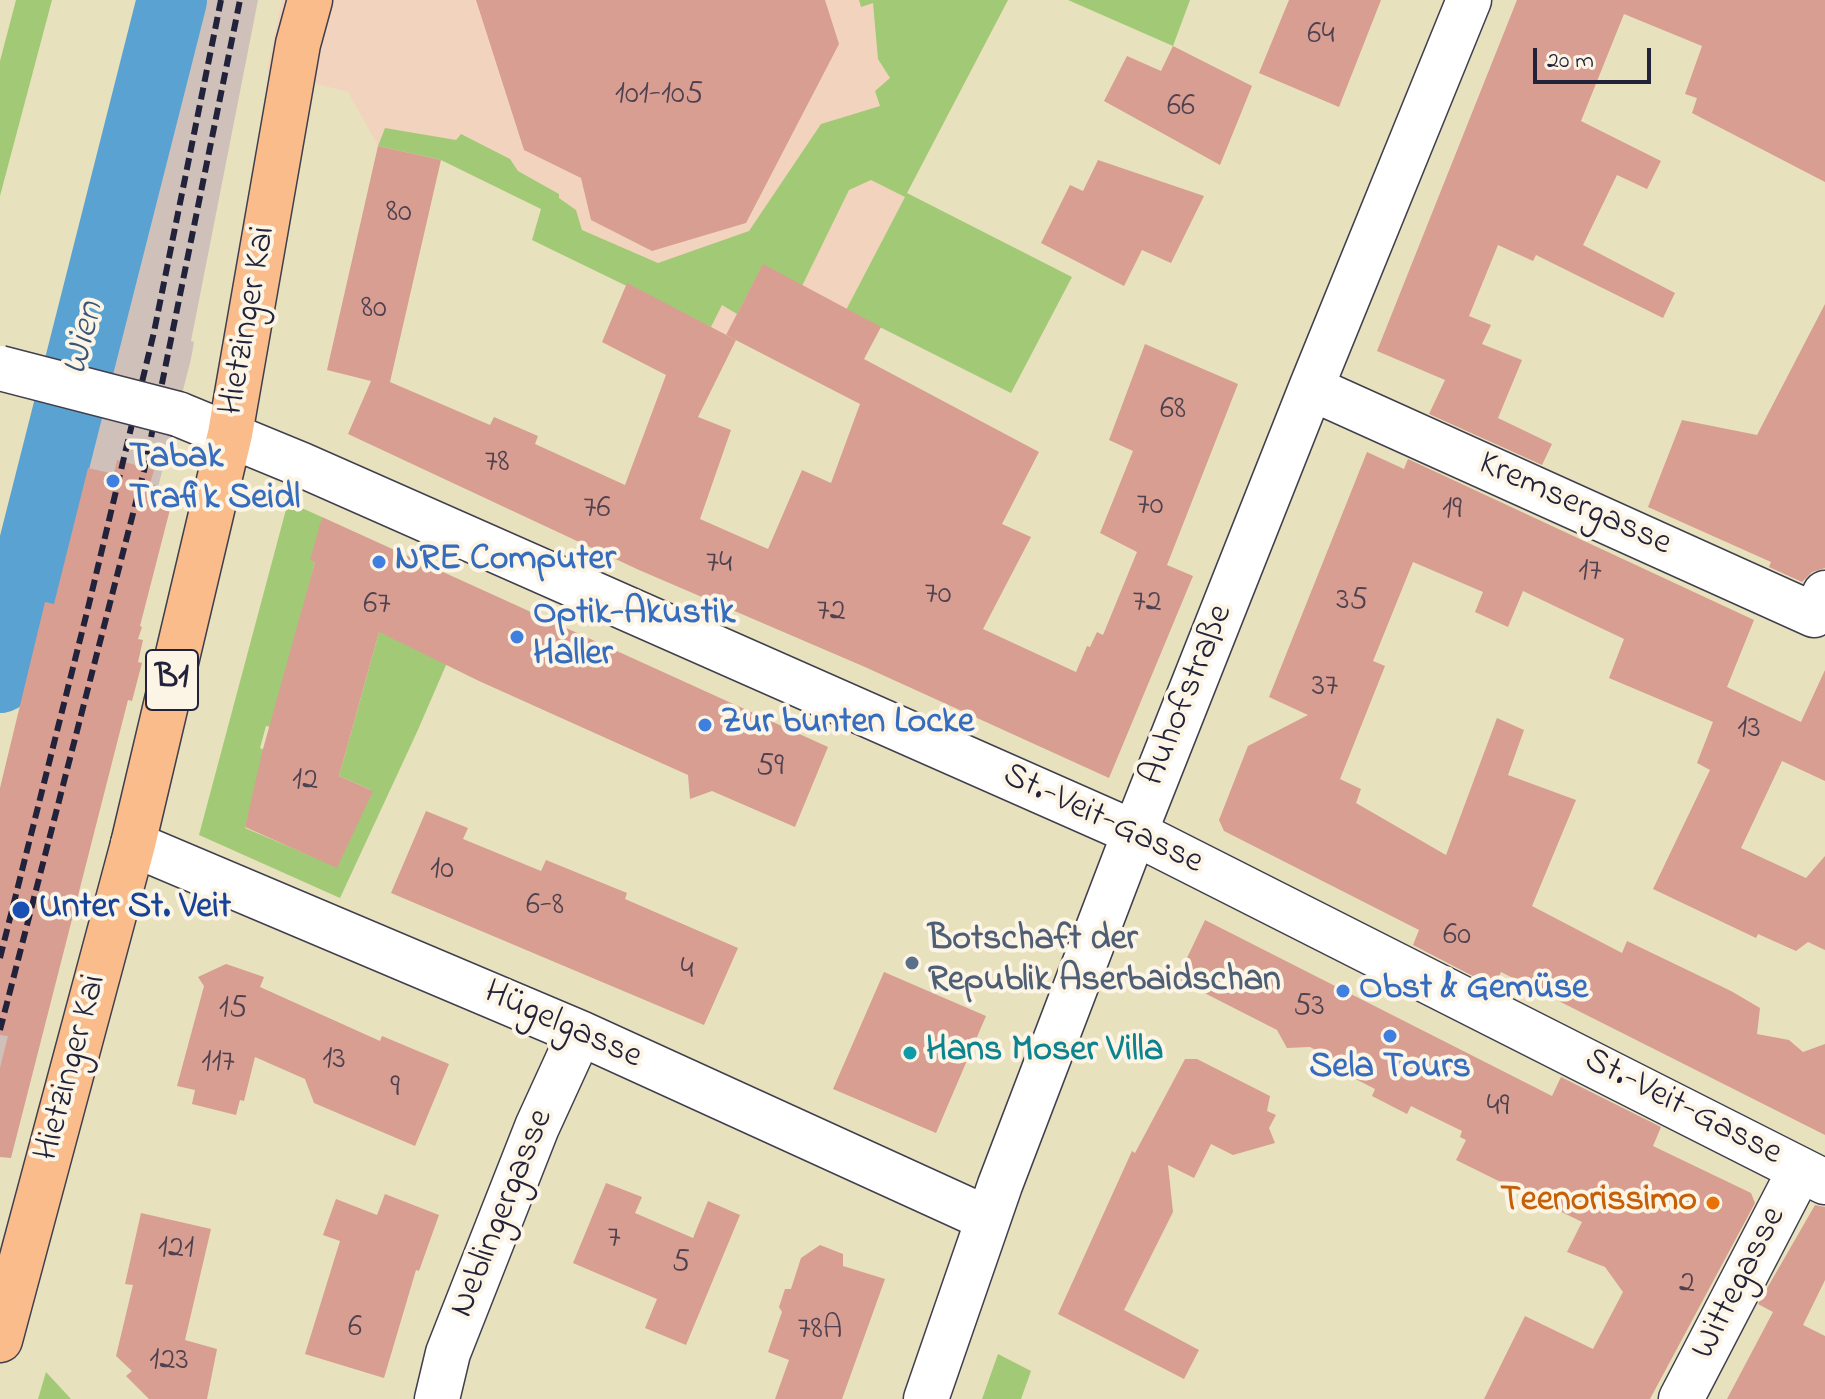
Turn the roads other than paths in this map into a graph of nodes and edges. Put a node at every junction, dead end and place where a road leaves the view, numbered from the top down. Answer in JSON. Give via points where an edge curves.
{"nodes":[{"id":1,"x":310,"y":0,"type":"edge"},
{"id":2,"x":330,"y":0,"type":"edge"},
{"id":3,"x":1469,"y":0,"type":"edge"},
{"id":4,"x":298,"y":44,"type":"junction"},
{"id":5,"x":0,"y":368,"type":"edge"},
{"id":6,"x":1311,"y":388,"type":"junction"},
{"id":7,"x":230,"y":434,"type":"junction"},
{"id":8,"x":1825,"y":593,"type":"edge"},
{"id":9,"x":1135,"y":833,"type":"junction"},
{"id":10,"x":133,"y":844,"type":"junction"},
{"id":11,"x":580,"y":1033,"type":"junction"},
{"id":12,"x":1813,"y":1176,"type":"edge"},
{"id":13,"x":988,"y":1219,"type":"junction"},
{"id":14,"x":0,"y":1340,"type":"edge"},
{"id":15,"x":437,"y":1399,"type":"edge"},
{"id":16,"x":926,"y":1399,"type":"edge"},
{"id":17,"x":1681,"y":1399,"type":"edge"}],
"edges":[{"from":1,"to":4,"type":"main road","name":"Hietzinger Kai","number":"B1"},
{"from":2,"to":4,"type":"street","name":"Hietzinger Kai"},
{"from":3,"to":6,"type":"street","name":"Auhofstraße"},
{"from":4,"to":7,"type":"main road","name":"Hietzinger Kai","number":"B1"},
{"from":5,"to":7,"type":"street","name":"St.-Veit-Gasse","bridge":true,"via":[[178,414]]},
{"from":6,"to":8,"type":"street","name":"Kremsergasse","via":[[1814,615]]},
{"from":6,"to":9,"type":"street","name":"Auhofstraße"},
{"from":7,"to":9,"type":"street","name":"St.-Veit-Gasse"},
{"from":7,"to":10,"type":"main road","name":"Hietzinger Kai","number":"B1"},
{"from":9,"to":12,"type":"street","name":"St.-Veit-Gasse"},
{"from":9,"to":13,"type":"street","name":"Auhofstraße"},
{"from":10,"to":11,"type":"street","name":"Hügelgasse"},
{"from":10,"to":14,"type":"main road","name":"Hietzinger Kai","number":"B1"},
{"from":11,"to":13,"type":"street","name":"Hügelgasse"},
{"from":11,"to":15,"type":"street","name":"Neblingergasse","via":[[459,1324]]},
{"from":12,"to":17,"type":"street","name":"Wittegasse"},
{"from":13,"to":16,"type":"street","name":"Auhofstraße"}]}
